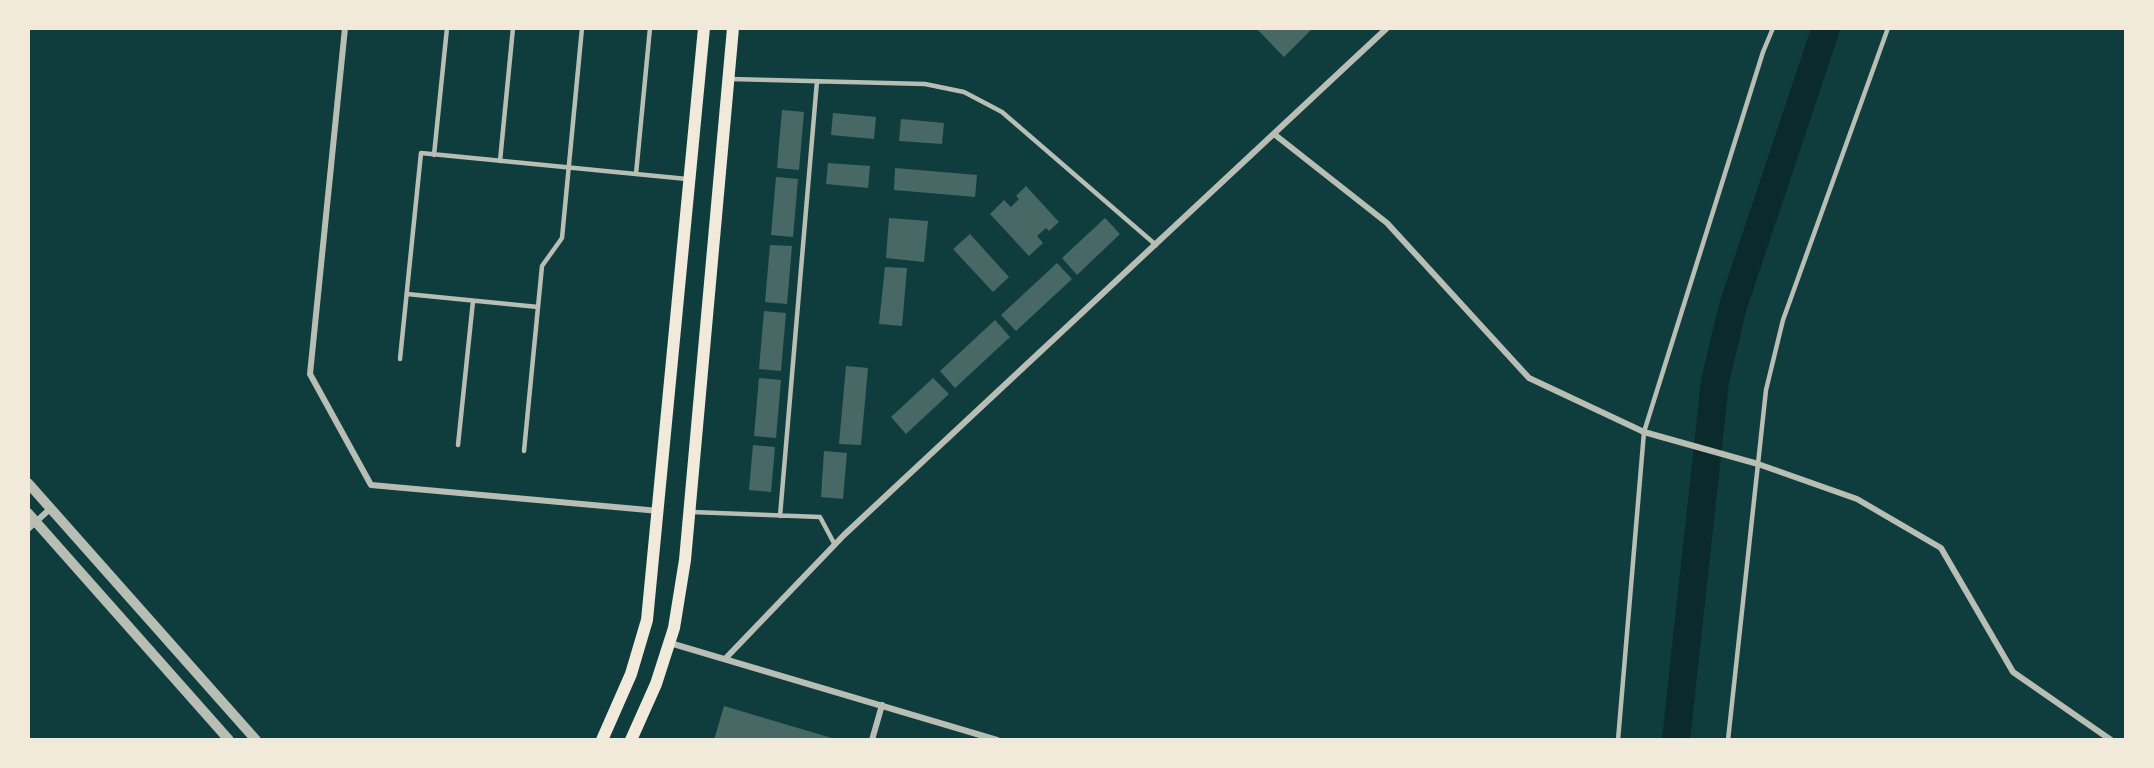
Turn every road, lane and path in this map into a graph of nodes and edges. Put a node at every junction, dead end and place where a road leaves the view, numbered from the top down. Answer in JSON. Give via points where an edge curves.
{"nodes":[{"id":1,"x":345,"y":28,"type":"edge"},
{"id":2,"x":447,"y":28,"type":"edge"},
{"id":3,"x":513,"y":28,"type":"edge"},
{"id":4,"x":582,"y":28,"type":"edge"},
{"id":5,"x":650,"y":28,"type":"edge"},
{"id":6,"x":704,"y":28,"type":"edge"},
{"id":7,"x":733,"y":28,"type":"edge"},
{"id":8,"x":1387,"y":28,"type":"edge"},
{"id":9,"x":1773,"y":28,"type":"edge"},
{"id":10,"x":1888,"y":28,"type":"edge"},
{"id":11,"x":728,"y":79,"type":"junction"},
{"id":12,"x":817,"y":81,"type":"junction"},
{"id":13,"x":1274,"y":134,"type":"junction"},
{"id":14,"x":434,"y":155,"type":"junction"},
{"id":15,"x":500,"y":161,"type":"junction"},
{"id":16,"x":568,"y":168,"type":"junction"},
{"id":17,"x":636,"y":174,"type":"junction"},
{"id":18,"x":690,"y":180,"type":"junction"},
{"id":19,"x":1155,"y":244,"type":"junction"},
{"id":20,"x":407,"y":294,"type":"junction"},
{"id":21,"x":473,"y":301,"type":"junction"},
{"id":22,"x":538,"y":307,"type":"junction"},
{"id":23,"x":400,"y":359,"type":"dead end"},
{"id":24,"x":1644,"y":432,"type":"junction"},
{"id":25,"x":458,"y":445,"type":"dead end"},
{"id":26,"x":524,"y":451,"type":"dead end"},
{"id":27,"x":1758,"y":464,"type":"junction"},
{"id":28,"x":28,"y":483,"type":"edge"},
{"id":29,"x":51,"y":508,"type":"junction"},
{"id":30,"x":659,"y":511,"type":"junction"},
{"id":31,"x":689,"y":512,"type":"junction"},
{"id":32,"x":780,"y":516,"type":"junction"},
{"id":33,"x":31,"y":521,"type":"edge"},
{"id":34,"x":835,"y":545,"type":"junction"},
{"id":35,"x":669,"y":643,"type":"junction"},
{"id":36,"x":725,"y":660,"type":"junction"},
{"id":37,"x":882,"y":705,"type":"junction"},
{"id":38,"x":229,"y":740,"type":"edge"},
{"id":39,"x":256,"y":740,"type":"edge"},
{"id":40,"x":602,"y":740,"type":"edge"},
{"id":41,"x":631,"y":740,"type":"edge"},
{"id":42,"x":872,"y":740,"type":"edge"},
{"id":43,"x":997,"y":740,"type":"edge"},
{"id":44,"x":1618,"y":740,"type":"edge"},
{"id":45,"x":1728,"y":740,"type":"edge"},
{"id":46,"x":2111,"y":740,"type":"edge"}],
"edges":[{"from":1,"to":30,"type":"street","via":[[310,374],[371,485]]},
{"from":2,"to":14,"type":"lane"},
{"from":3,"to":15,"type":"lane"},
{"from":4,"to":16,"type":"lane"},
{"from":5,"to":17,"type":"lane"},
{"from":6,"to":18,"type":"main road"},
{"from":7,"to":11,"type":"main road"},
{"from":8,"to":13,"type":"street"},
{"from":9,"to":24,"type":"lane"},
{"from":10,"to":27,"type":"lane","via":[[1783,320],[1766,390]]},
{"from":11,"to":12,"type":"lane"},
{"from":11,"to":31,"type":"main road"},
{"from":12,"to":19,"type":"lane","via":[[925,84],[964,92],[1002,112]]},
{"from":12,"to":32,"type":"lane"},
{"from":13,"to":19,"type":"street"},
{"from":13,"to":24,"type":"street","via":[[1387,223],[1529,378]]},
{"from":14,"to":15,"type":"lane"},
{"from":14,"to":20,"type":"lane","via":[[421,153]]},
{"from":15,"to":16,"type":"lane"},
{"from":16,"to":17,"type":"lane"},
{"from":16,"to":22,"type":"lane","via":[[562,238],[542,266]]},
{"from":17,"to":18,"type":"lane"},
{"from":18,"to":30,"type":"main road"},
{"from":19,"to":34,"type":"street"},
{"from":20,"to":21,"type":"lane"},
{"from":20,"to":23,"type":"lane"},
{"from":21,"to":22,"type":"lane"},
{"from":21,"to":25,"type":"lane"},
{"from":22,"to":26,"type":"lane"},
{"from":24,"to":27,"type":"street"},
{"from":24,"to":44,"type":"lane"},
{"from":27,"to":45,"type":"lane"},
{"from":27,"to":46,"type":"street","via":[[1857,499],[1941,548],[2013,672]]},
{"from":28,"to":29,"type":"street"},
{"from":29,"to":33,"type":"street"},
{"from":29,"to":39,"type":"street"},
{"from":30,"to":40,"type":"main road","via":[[647,620],[631,674]]},
{"from":31,"to":32,"type":"lane"},
{"from":31,"to":35,"type":"main road"},
{"from":32,"to":34,"type":"lane","via":[[820,518]]},
{"from":33,"to":38,"type":"street"},
{"from":34,"to":36,"type":"street"},
{"from":35,"to":36,"type":"street"},
{"from":35,"to":41,"type":"main road"},
{"from":36,"to":37,"type":"street"},
{"from":37,"to":42,"type":"street"},
{"from":37,"to":43,"type":"street"}]}
